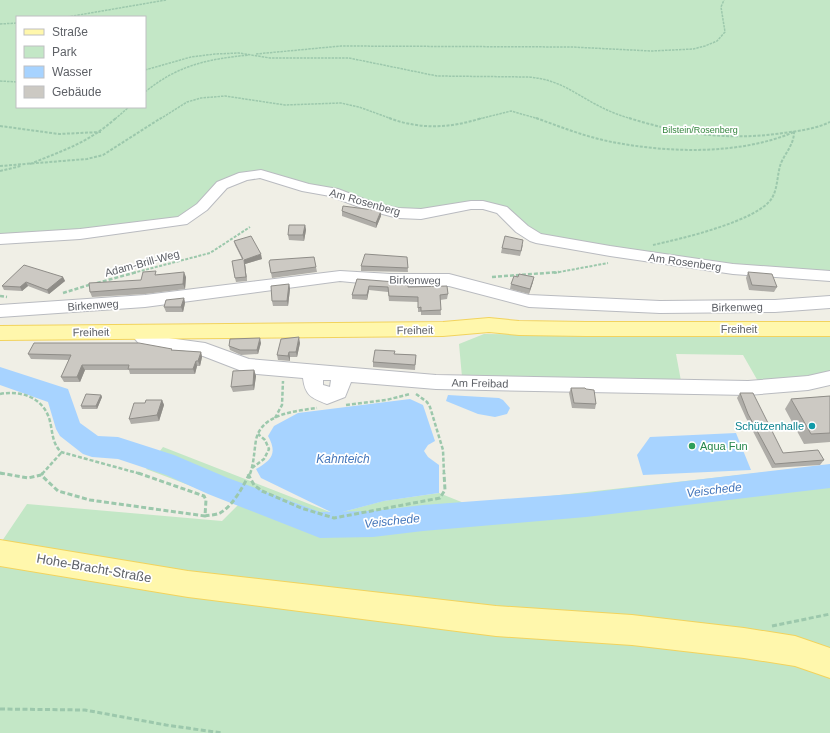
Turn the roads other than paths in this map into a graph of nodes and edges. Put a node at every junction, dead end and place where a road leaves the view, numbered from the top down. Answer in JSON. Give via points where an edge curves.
{"nodes":[{"id":1,"x":0,"y":239,"type":"edge"},
{"id":2,"x":830,"y":276,"type":"edge"},
{"id":3,"x":830,"y":302,"type":"edge"},
{"id":4,"x":0,"y":311,"type":"edge"},
{"id":5,"x":830,"y":329,"type":"edge"},
{"id":6,"x":138,"y":331,"type":"junction"},
{"id":7,"x":0,"y":333,"type":"edge"},
{"id":8,"x":830,"y":378,"type":"edge"},
{"id":9,"x":0,"y":553,"type":"edge"},
{"id":10,"x":830,"y":663,"type":"edge"}],
"edges":[{"from":1,"to":2,"type":"street","name":"Am Rosenberg","via":[[80,234],[182,221],[202,207],[222,185],[244,176],[261,174],[307,188],[333,192],[372,207],[398,213],[421,214],[483,205],[502,210],[536,238],[733,269]]},
{"from":3,"to":4,"type":"street","name":"Birkenweg","via":[[775,306],[660,307],[529,301],[449,280],[391,280],[340,276],[145,301]]},
{"from":5,"to":6,"type":"main road","name":"Freiheit","via":[[586,329],[489,325],[443,329]]},
{"from":6,"to":7,"type":"main road","name":"Freiheit"},
{"from":6,"to":8,"type":"street","name":"Am Freibad","via":[[149,342],[205,350],[247,366],[312,372],[314,389],[327,396],[338,392],[341,374],[436,382],[748,388],[808,383]]},
{"from":9,"to":10,"type":"main road","name":"Hohe-Bracht-Straße","via":[[188,584],[496,621],[632,630],[744,643],[795,651]]}]}
